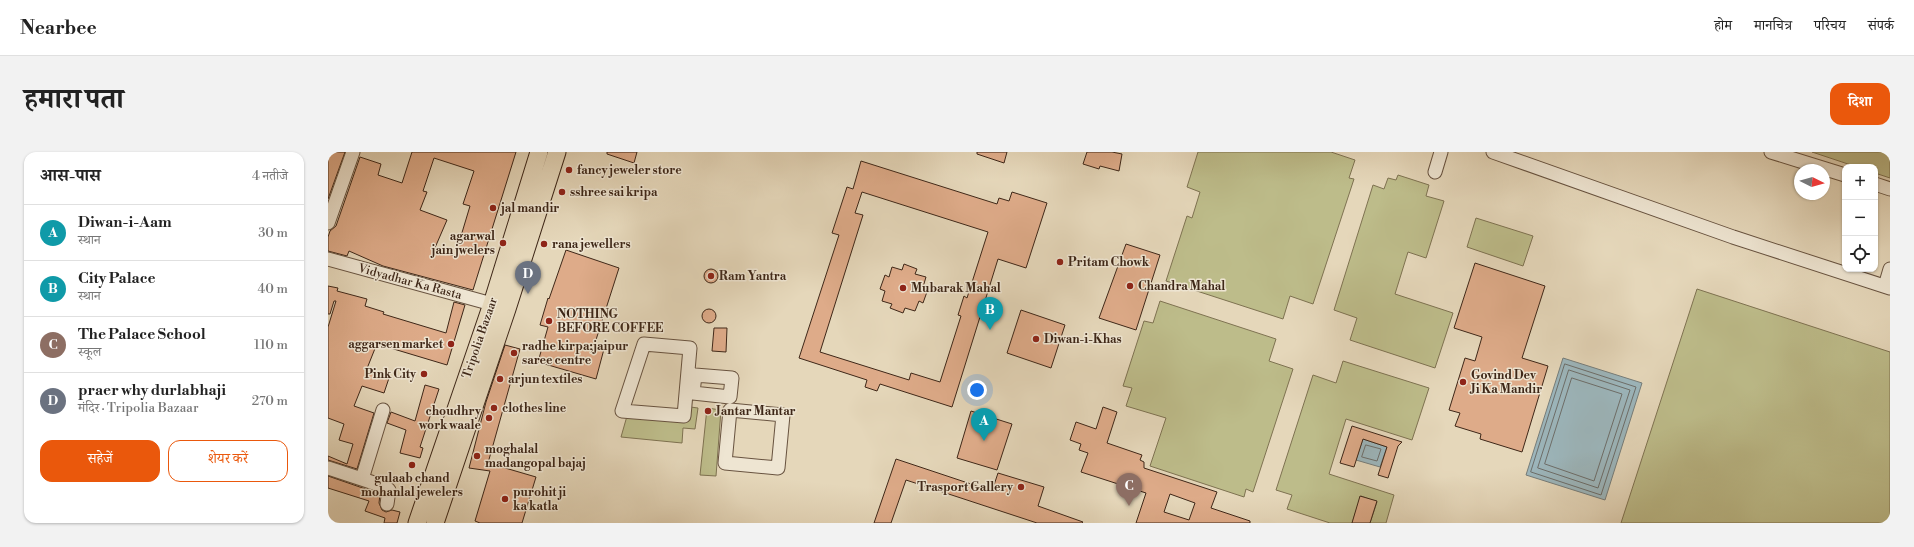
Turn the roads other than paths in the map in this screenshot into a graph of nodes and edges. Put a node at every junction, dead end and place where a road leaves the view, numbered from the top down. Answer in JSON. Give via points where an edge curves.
{"nodes":[{"id":1,"x":353,"y":152,"type":"edge"},
{"id":2,"x":539,"y":152,"type":"edge"},
{"id":3,"x":556,"y":152,"type":"edge"},
{"id":4,"x":1441,"y":152,"type":"edge"},
{"id":5,"x":1493,"y":152,"type":"edge"},
{"id":6,"x":1771,"y":152,"type":"edge"},
{"id":7,"x":1435,"y":172,"type":"dead end"},
{"id":8,"x":1842,"y":174,"type":"edge"},
{"id":9,"x":1878,"y":185,"type":"edge"},
{"id":10,"x":1890,"y":189,"type":"edge"},
{"id":11,"x":328,"y":223,"type":"edge"},
{"id":12,"x":328,"y":259,"type":"edge"},
{"id":13,"x":1890,"y":269,"type":"edge"},
{"id":14,"x":1887,"y":287,"type":"edge"},
{"id":15,"x":500,"y":306,"type":"junction"},
{"id":16,"x":690,"y":348,"type":"joint"},
{"id":17,"x":383,"y":410,"type":"dead end"},
{"id":18,"x":783,"y":415,"type":"joint"},
{"id":19,"x":328,"y":468,"type":"edge"},
{"id":20,"x":362,"y":479,"type":"junction"},
{"id":21,"x":387,"y":504,"type":"dead end"},
{"id":22,"x":417,"y":523,"type":"edge"},
{"id":23,"x":435,"y":523,"type":"edge"}],
"edges":[{"from":1,"to":11,"type":"street"},
{"from":2,"to":15,"type":"main road","name":"Tripolia Bazaar"},
{"from":3,"to":15,"type":"main road","name":"Tripolia Bazaar"},
{"from":4,"to":7,"type":"street"},
{"from":5,"to":14,"type":"street"},
{"from":6,"to":8,"type":"street"},
{"from":9,"to":10,"type":"street"},
{"from":12,"to":15,"type":"street","name":"Vidyadhar Ka Rasta"},
{"from":13,"to":14,"type":"street"},
{"from":15,"to":22,"type":"main road","name":"Tripolia Bazaar"},
{"from":15,"to":23,"type":"main road","name":"Tripolia Bazaar"},
{"from":16,"to":16,"type":"street","via":[[684,416],[622,411],[644,344]]},
{"from":17,"to":20,"type":"street"},
{"from":18,"to":18,"type":"street","via":[[778,468],[725,463],[730,410]]},
{"from":19,"to":20,"type":"street"},
{"from":20,"to":21,"type":"street","via":[[389,490]]}]}
